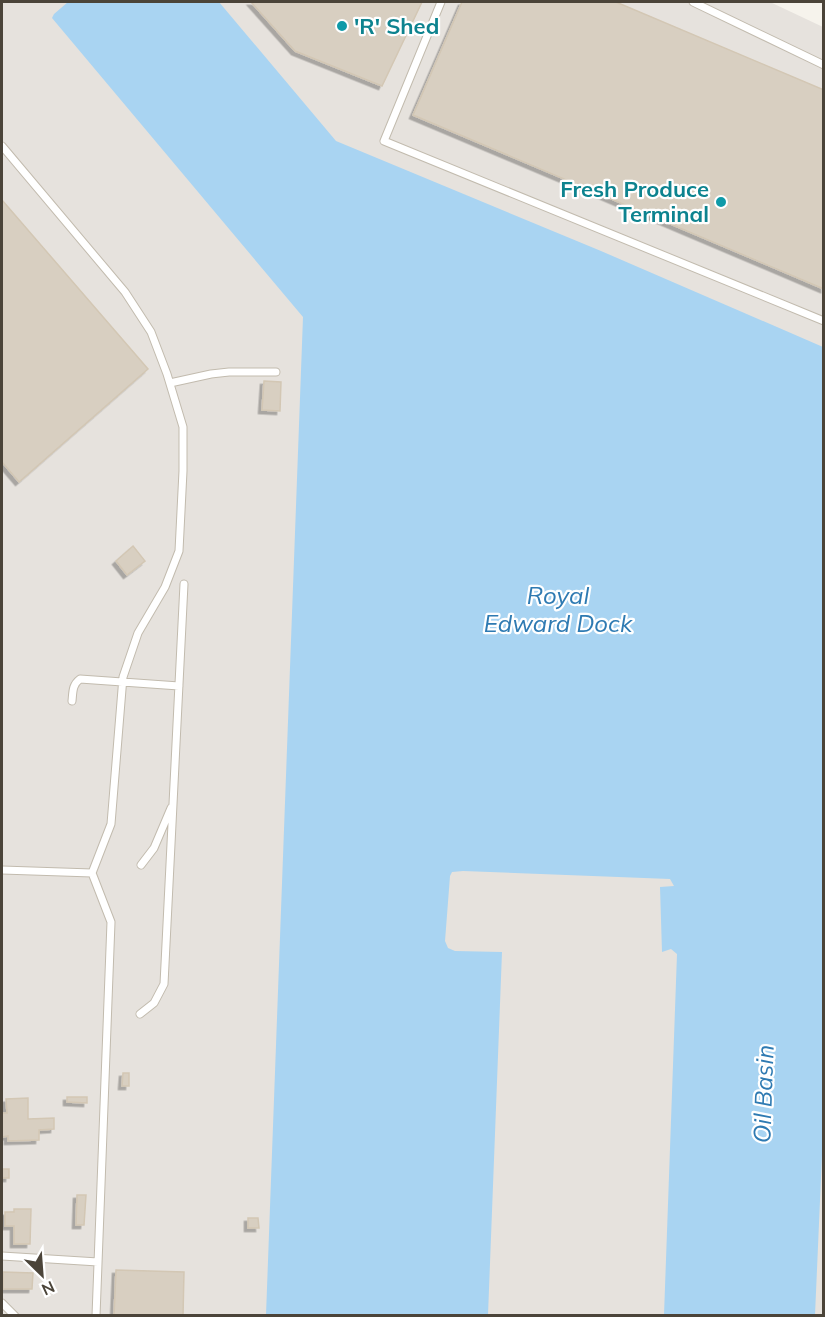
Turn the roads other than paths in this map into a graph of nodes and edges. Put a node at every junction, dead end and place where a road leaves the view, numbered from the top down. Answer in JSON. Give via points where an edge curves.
{"nodes":[{"id":1,"x":441,"y":2,"type":"edge"},
{"id":2,"x":693,"y":2,"type":"edge"},
{"id":3,"x":824,"y":65,"type":"edge"},
{"id":4,"x":2,"y":146,"type":"edge"},
{"id":5,"x":824,"y":321,"type":"edge"},
{"id":6,"x":276,"y":372,"type":"dead end"},
{"id":7,"x":170,"y":383,"type":"junction"},
{"id":8,"x":184,"y":584,"type":"dead end"},
{"id":9,"x":122,"y":683,"type":"junction"},
{"id":10,"x":179,"y":686,"type":"junction"},
{"id":11,"x":72,"y":701,"type":"dead end"},
{"id":12,"x":173,"y":802,"type":"junction"},
{"id":13,"x":141,"y":865,"type":"dead end"},
{"id":14,"x":2,"y":870,"type":"edge"},
{"id":15,"x":92,"y":873,"type":"junction"},
{"id":16,"x":140,"y":1014,"type":"dead end"},
{"id":17,"x":2,"y":1256,"type":"edge"},
{"id":18,"x":98,"y":1262,"type":"junction"},
{"id":19,"x":2,"y":1303,"type":"edge"},
{"id":20,"x":15,"y":1316,"type":"edge"},
{"id":21,"x":96,"y":1316,"type":"edge"}],
"edges":[{"from":1,"to":5,"type":"lane","via":[[384,141]]},
{"from":2,"to":3,"type":"lane"},
{"from":4,"to":7,"type":"lane","via":[[125,292],[151,333]]},
{"from":6,"to":7,"type":"lane","via":[[229,372]]},
{"from":7,"to":9,"type":"lane","via":[[183,427],[179,551],[165,588],[138,633]]},
{"from":8,"to":10,"type":"lane"},
{"from":9,"to":10,"type":"lane"},
{"from":9,"to":11,"type":"lane","via":[[80,679]]},
{"from":9,"to":15,"type":"lane","via":[[111,824]]},
{"from":10,"to":12,"type":"lane"},
{"from":12,"to":13,"type":"lane","via":[[154,848]]},
{"from":12,"to":16,"type":"lane","via":[[164,984],[154,1003]]},
{"from":14,"to":15,"type":"lane"},
{"from":15,"to":18,"type":"lane","via":[[111,922]]},
{"from":17,"to":18,"type":"lane"},
{"from":18,"to":21,"type":"lane"},
{"from":19,"to":20,"type":"lane"}]}
